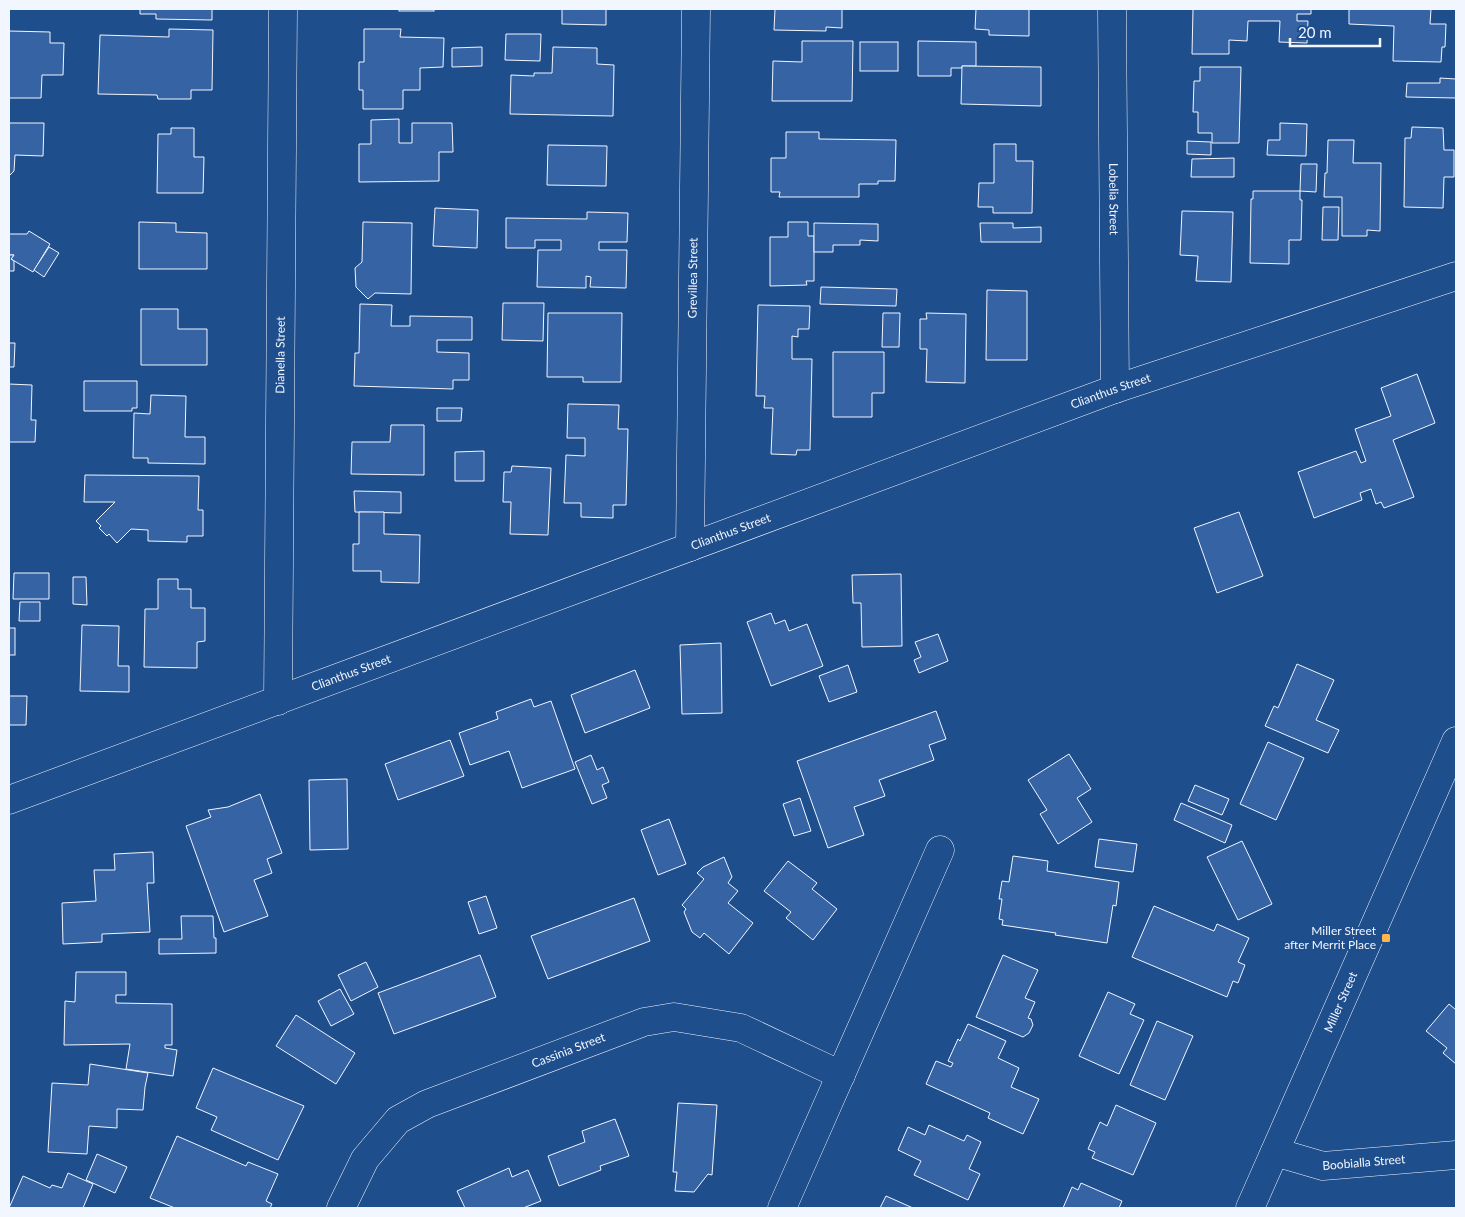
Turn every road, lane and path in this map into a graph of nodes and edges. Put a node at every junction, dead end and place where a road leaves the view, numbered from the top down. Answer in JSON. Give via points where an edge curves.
{"nodes":[{"id":1,"x":283,"y":9,"type":"edge"},
{"id":2,"x":696,"y":9,"type":"edge"},
{"id":3,"x":1112,"y":9,"type":"edge"},
{"id":4,"x":1456,"y":276,"type":"edge"},
{"id":5,"x":1115,"y":389,"type":"junction"},
{"id":6,"x":690,"y":547,"type":"junction"},
{"id":7,"x":278,"y":701,"type":"junction"},
{"id":8,"x":1456,"y":741,"type":"edge"},
{"id":9,"x":9,"y":800,"type":"edge"},
{"id":10,"x":940,"y":850,"type":"dead end"},
{"id":11,"x":841,"y":1075,"type":"junction"},
{"id":12,"x":1275,"y":1152,"type":"junction"},
{"id":13,"x":1456,"y":1155,"type":"edge"},
{"id":14,"x":341,"y":1208,"type":"edge"},
{"id":15,"x":782,"y":1208,"type":"edge"},
{"id":16,"x":1250,"y":1208,"type":"edge"}],
"edges":[{"from":1,"to":7,"type":"street","name":"Dianella Street"},
{"from":2,"to":6,"type":"street","name":"Grevillea Street"},
{"from":3,"to":5,"type":"street","name":"Lobelia Street"},
{"from":4,"to":5,"type":"street","name":"Clianthus Street"},
{"from":5,"to":6,"type":"street","name":"Clianthus Street"},
{"from":6,"to":7,"type":"street","name":"Clianthus Street"},
{"from":7,"to":9,"type":"street","name":"Clianthus Street"},
{"from":8,"to":12,"type":"street","name":"Miller Street"},
{"from":10,"to":11,"type":"street"},
{"from":11,"to":14,"type":"street","name":"Cassinia Street","via":[[741,1028],[674,1017],[644,1022],[427,1104],[398,1120],[365,1159]]},
{"from":11,"to":15,"type":"street"},
{"from":12,"to":13,"type":"street","name":"Boobialla Street","via":[[1324,1166]]},
{"from":12,"to":16,"type":"street","name":"Miller Street"}]}
